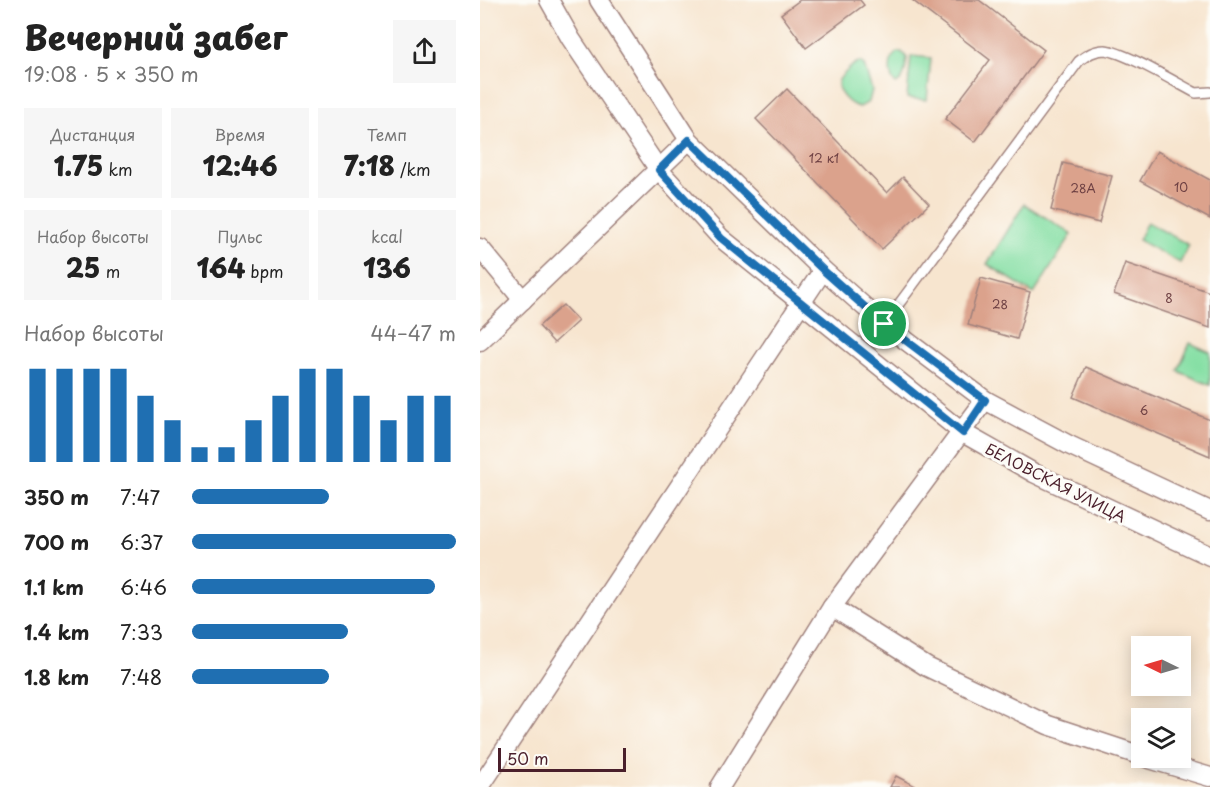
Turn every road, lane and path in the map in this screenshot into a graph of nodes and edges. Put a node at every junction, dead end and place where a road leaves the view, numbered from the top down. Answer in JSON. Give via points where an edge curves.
{"nodes":[{"id":1,"x":549,"y":0,"type":"edge"},
{"id":2,"x":599,"y":0,"type":"edge"},
{"id":3,"x":1210,"y":92,"type":"edge"},
{"id":4,"x":689,"y":140,"type":"junction"},
{"id":5,"x":659,"y":170,"type":"junction"},
{"id":6,"x":480,"y":248,"type":"edge"},
{"id":7,"x":823,"y":270,"type":"junction"},
{"id":8,"x":523,"y":300,"type":"junction"},
{"id":9,"x":801,"y":302,"type":"junction"},
{"id":10,"x":884,"y":324,"type":"junction"},
{"id":11,"x":480,"y":341,"type":"edge"},
{"id":12,"x":985,"y":400,"type":"junction"},
{"id":13,"x":963,"y":433,"type":"junction"},
{"id":14,"x":1210,"y":511,"type":"edge"},
{"id":15,"x":1210,"y":556,"type":"edge"},
{"id":16,"x":832,"y":607,"type":"junction"},
{"id":17,"x":1131,"y":753,"type":"edge"},
{"id":18,"x":1180,"y":768,"type":"edge"},
{"id":19,"x":1210,"y":777,"type":"edge"},
{"id":20,"x":726,"y":785,"type":"edge"},
{"id":21,"x":480,"y":787,"type":"edge"}],
"edges":[{"from":1,"to":5,"type":"street","name":"БЕЛОВСКАЯ УЛИЦА"},
{"from":2,"to":4,"type":"street"},
{"from":3,"to":10,"type":"lane","via":[[1196,93],[1118,53],[1090,53],[1079,61]]},
{"from":4,"to":5,"type":"street"},
{"from":4,"to":7,"type":"street"},
{"from":5,"to":8,"type":"street"},
{"from":5,"to":9,"type":"street","name":"БЕЛОВСКАЯ УЛИЦА","via":[[721,238]]},
{"from":6,"to":8,"type":"street"},
{"from":7,"to":9,"type":"street"},
{"from":7,"to":10,"type":"street"},
{"from":8,"to":11,"type":"street"},
{"from":9,"to":13,"type":"street","name":"БЕЛОВСКАЯ УЛИЦА"},
{"from":9,"to":21,"type":"street"},
{"from":10,"to":12,"type":"street"},
{"from":12,"to":13,"type":"street"},
{"from":12,"to":14,"type":"street","via":[[1069,446]]},
{"from":13,"to":15,"type":"street","name":"БЕЛОВСКАЯ УЛИЦА","via":[[1034,472]]},
{"from":13,"to":16,"type":"street"},
{"from":16,"to":17,"type":"street","via":[[927,667],[1048,724]]},
{"from":16,"to":20,"type":"street"},
{"from":18,"to":19,"type":"street"}]}
